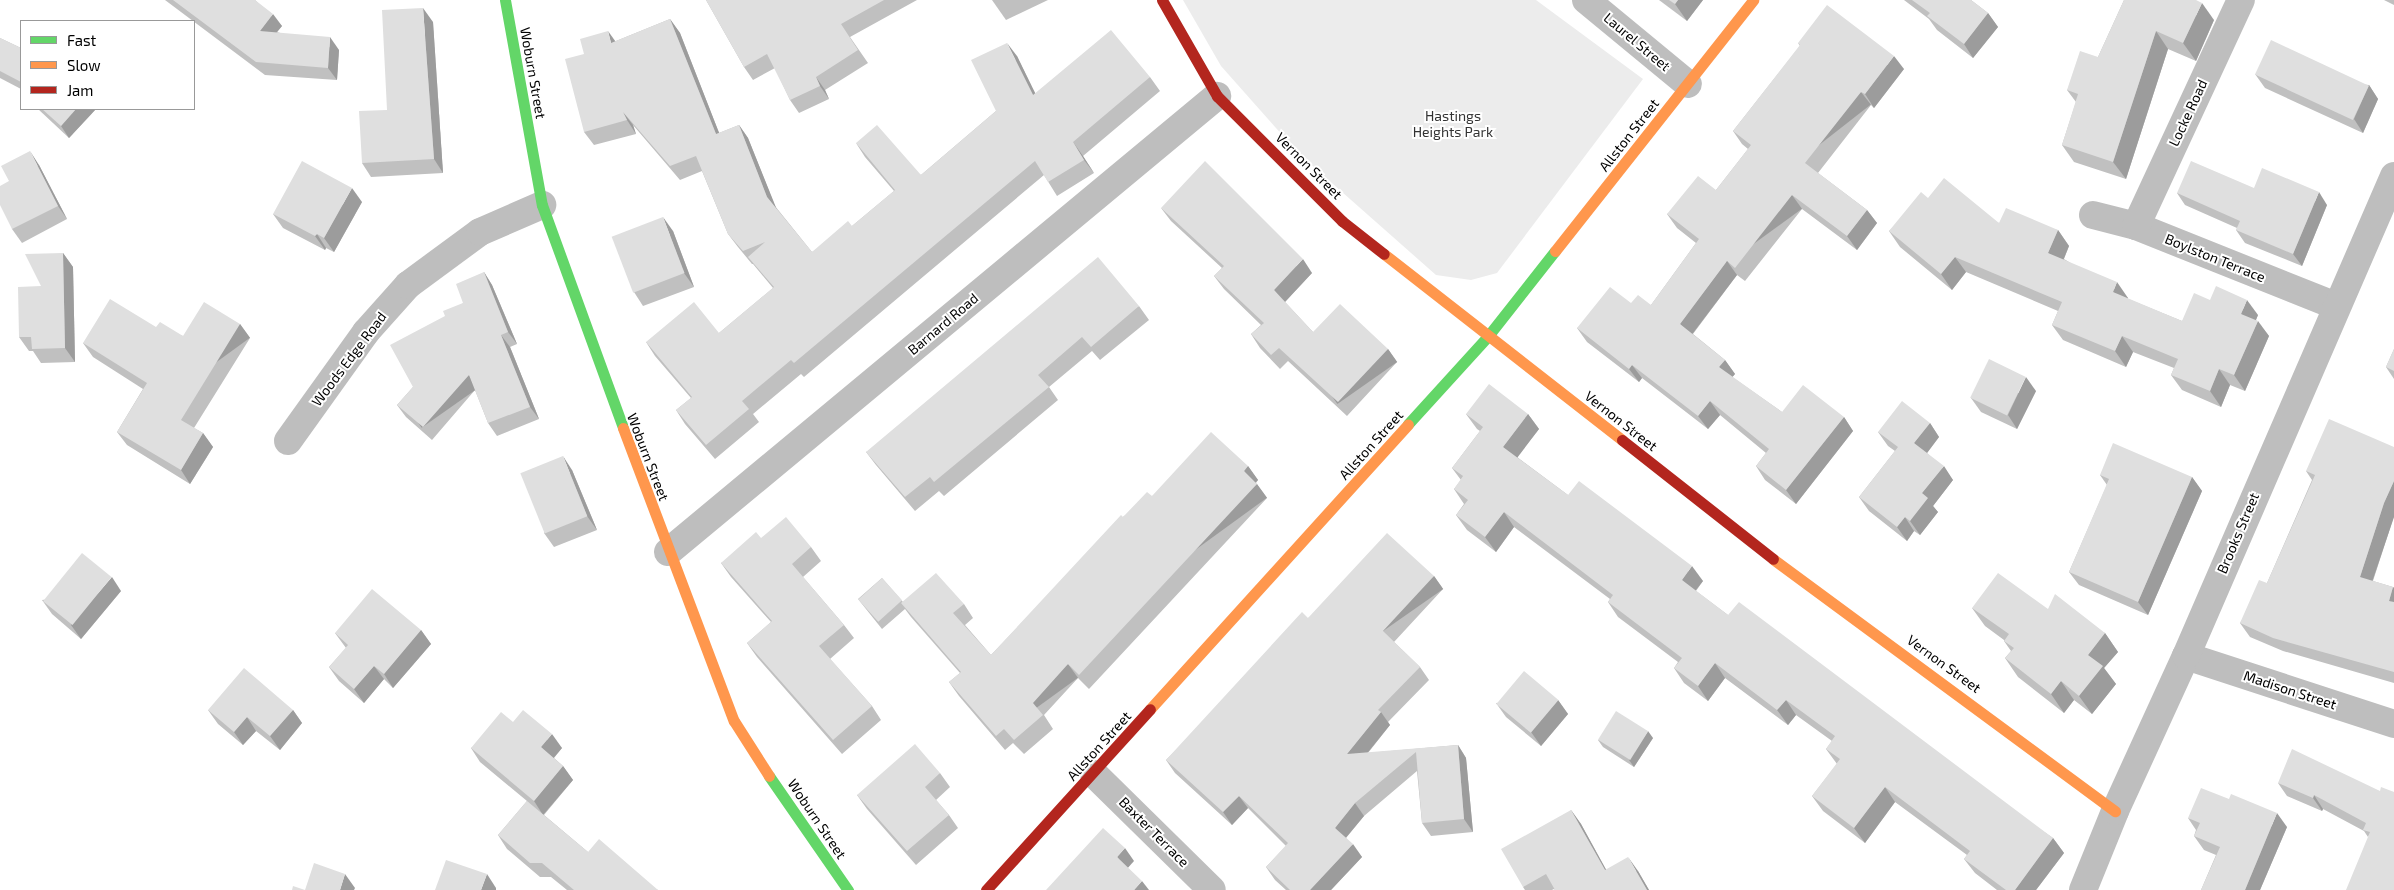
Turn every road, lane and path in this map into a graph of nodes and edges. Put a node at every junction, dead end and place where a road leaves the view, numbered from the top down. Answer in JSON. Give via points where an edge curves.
{"nodes":[{"id":1,"x":505,"y":0,"type":"edge"},
{"id":2,"x":1162,"y":0,"type":"edge"},
{"id":3,"x":1586,"y":0,"type":"edge"},
{"id":4,"x":1753,"y":0,"type":"edge"},
{"id":5,"x":2240,"y":0,"type":"edge"},
{"id":6,"x":1688,"y":84,"type":"junction"},
{"id":7,"x":1217,"y":96,"type":"junction"},
{"id":8,"x":2394,"y":176,"type":"edge"},
{"id":9,"x":542,"y":205,"type":"junction"},
{"id":10,"x":2093,"y":214,"type":"dead end"},
{"id":11,"x":2136,"y":226,"type":"junction"},
{"id":12,"x":2336,"y":306,"type":"junction"},
{"id":13,"x":1488,"y":336,"type":"junction"},
{"id":14,"x":288,"y":441,"type":"dead end"},
{"id":15,"x":668,"y":552,"type":"junction"},
{"id":16,"x":2186,"y":656,"type":"junction"},
{"id":17,"x":2394,"y":724,"type":"edge"},
{"id":18,"x":1094,"y":774,"type":"junction"},
{"id":19,"x":2115,"y":811,"type":"junction"},
{"id":20,"x":848,"y":890,"type":"edge"},
{"id":21,"x":986,"y":890,"type":"edge"},
{"id":22,"x":1212,"y":890,"type":"edge"},
{"id":23,"x":2083,"y":890,"type":"edge"}],
"edges":[{"from":1,"to":9,"type":"street","name":"Woburn Street"},
{"from":2,"to":7,"type":"street","name":"Vernon Street"},
{"from":3,"to":6,"type":"street","name":"Laurel Street"},
{"from":4,"to":6,"type":"street","name":"Allston Street"},
{"from":5,"to":11,"type":"street","name":"Locke Road"},
{"from":6,"to":13,"type":"street","name":"Allston Street"},
{"from":7,"to":13,"type":"street","name":"Vernon Street","via":[[1342,221]]},
{"from":7,"to":15,"type":"street","name":"Barnard Road"},
{"from":8,"to":12,"type":"street","name":"Brooks Street"},
{"from":9,"to":14,"type":"street","name":"Woods Edge Road","via":[[480,232],[408,285],[366,332]]},
{"from":9,"to":15,"type":"street","name":"Woburn Street"},
{"from":10,"to":11,"type":"street","name":"Boylston Terrace"},
{"from":11,"to":12,"type":"street","name":"Boylston Terrace"},
{"from":12,"to":16,"type":"street","name":"Brooks Street"},
{"from":13,"to":18,"type":"street","name":"Allston Street"},
{"from":13,"to":19,"type":"street","name":"Vernon Street","via":[[1773,559]]},
{"from":15,"to":20,"type":"street","name":"Woburn Street","via":[[734,721],[804,830]]},
{"from":16,"to":17,"type":"street","name":"Madison Street"},
{"from":16,"to":19,"type":"street","name":"Brooks Street"},
{"from":18,"to":21,"type":"street","name":"Allston Street"},
{"from":18,"to":22,"type":"street","name":"Baxter Terrace"},
{"from":19,"to":23,"type":"street","name":"Brooks Street"}]}
